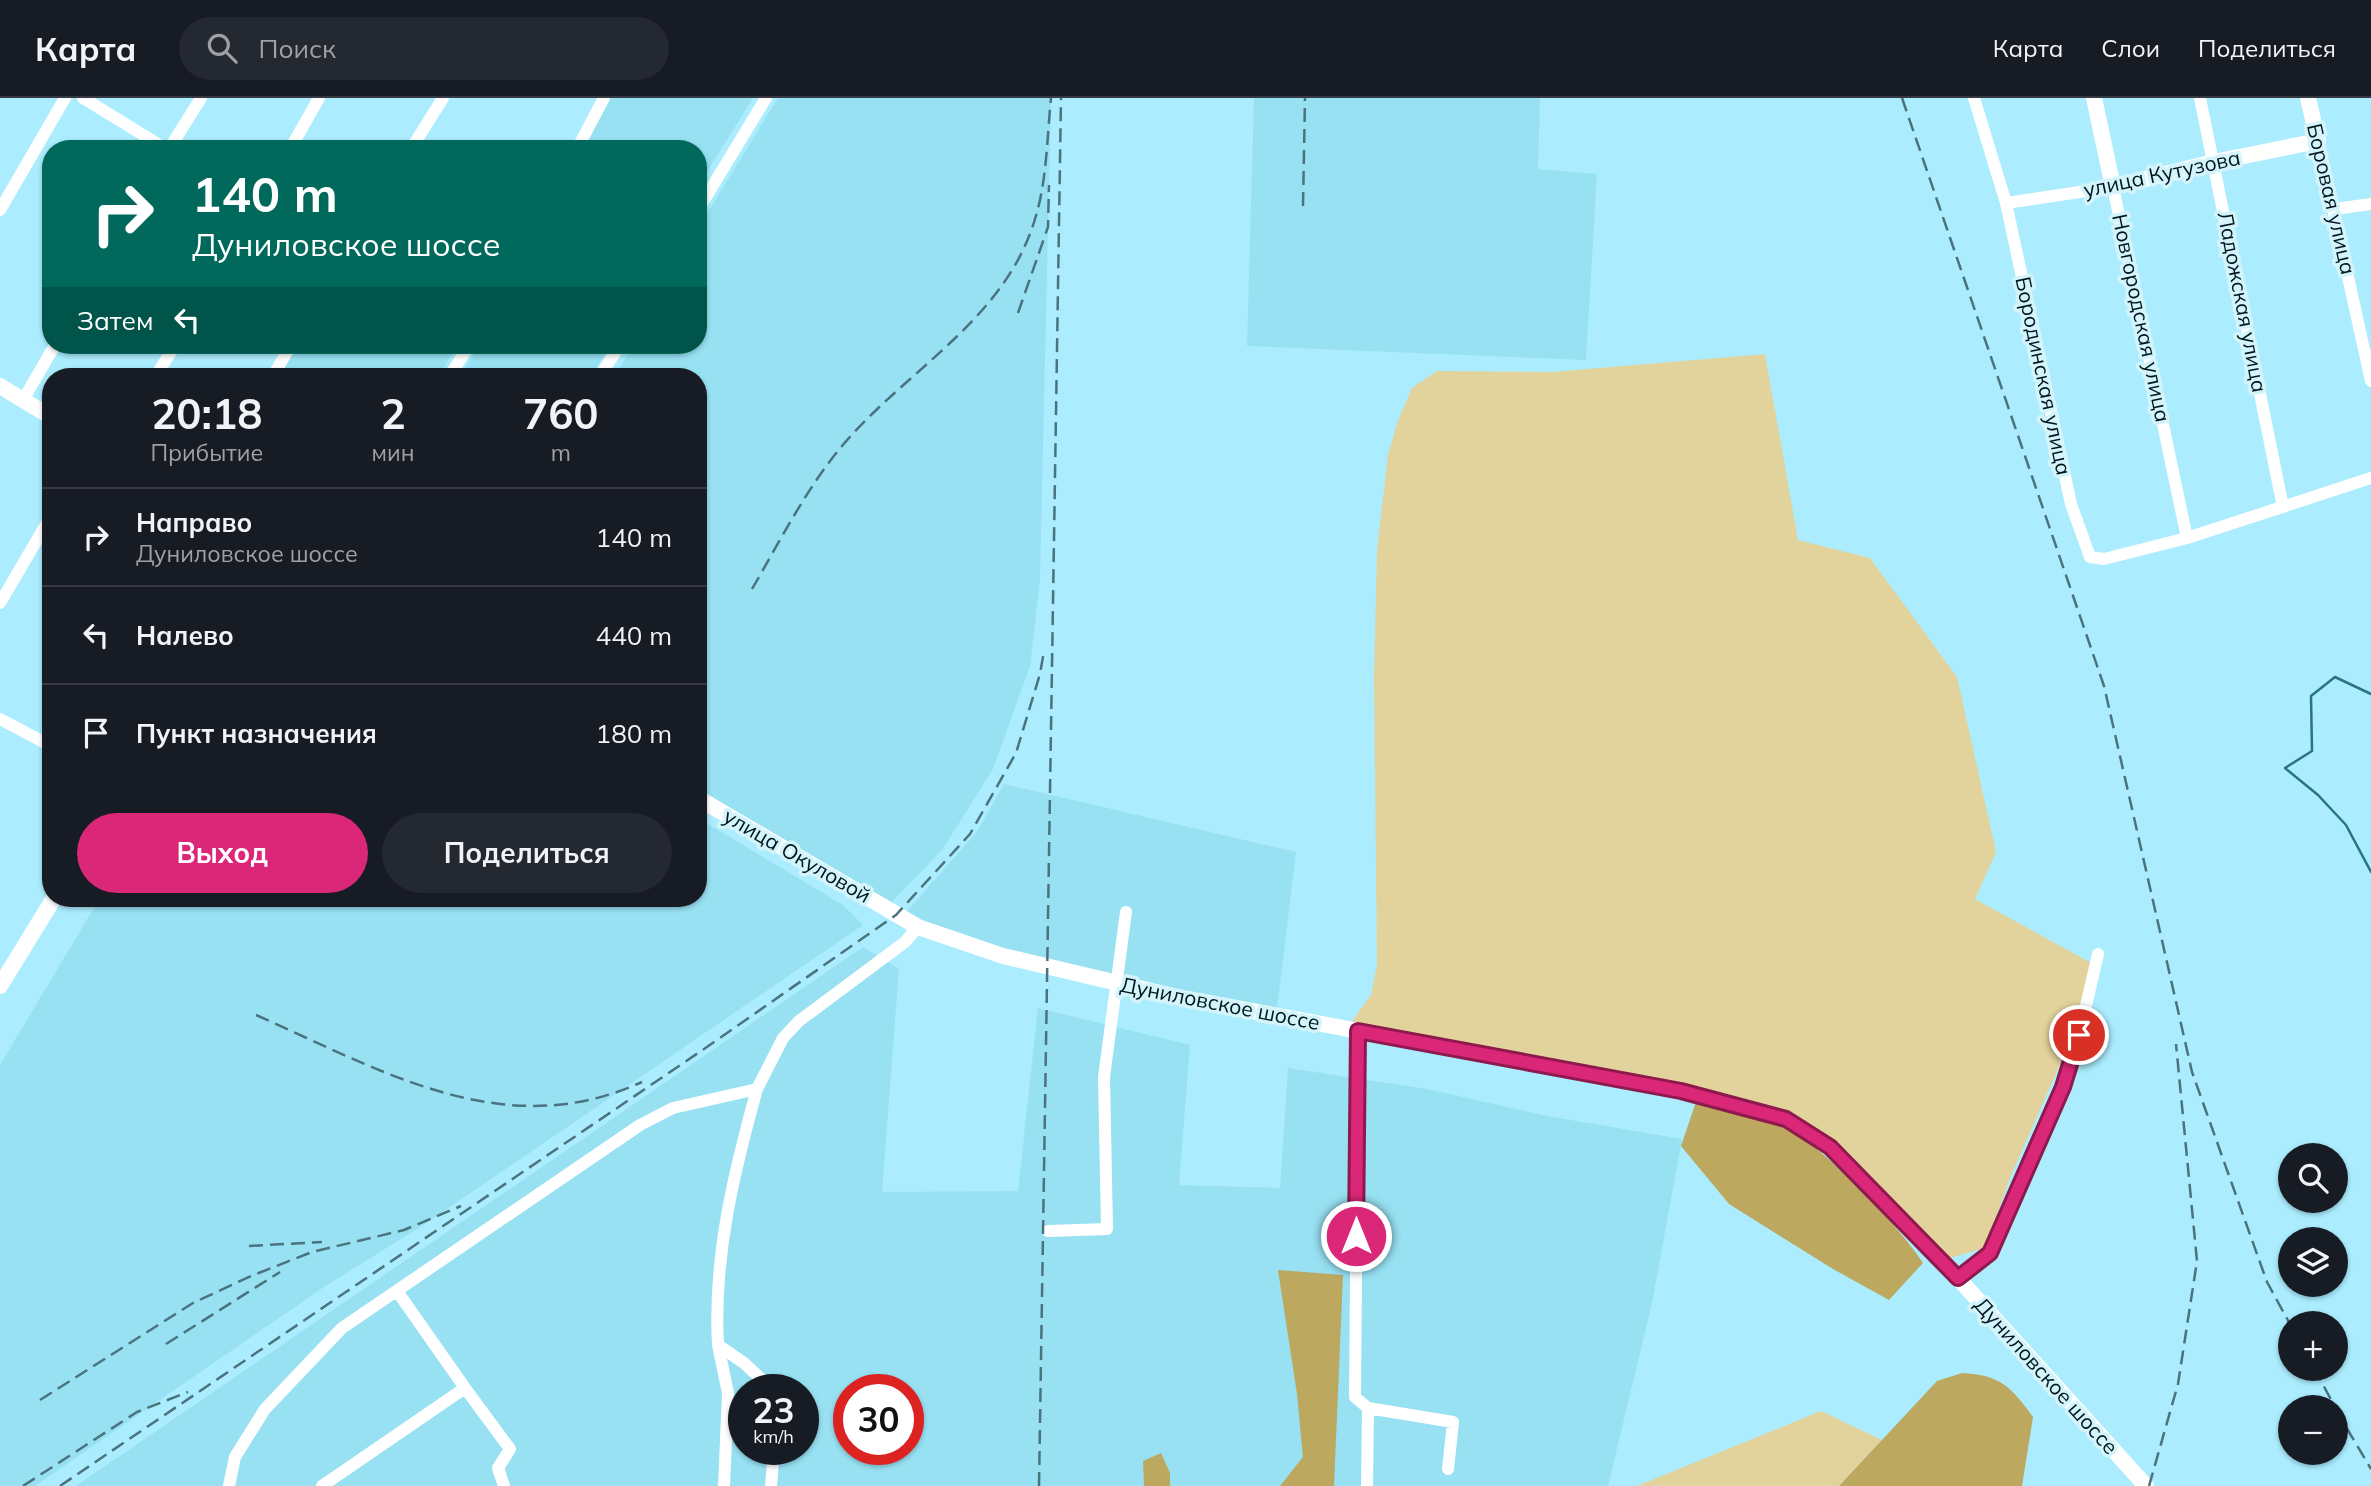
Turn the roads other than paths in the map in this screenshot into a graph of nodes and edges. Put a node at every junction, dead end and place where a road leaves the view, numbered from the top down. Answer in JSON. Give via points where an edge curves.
{"nodes":[{"id":1,"x":65,"y":98,"type":"edge"},
{"id":2,"x":83,"y":98,"type":"edge"},
{"id":3,"x":201,"y":98,"type":"edge"},
{"id":4,"x":319,"y":98,"type":"edge"},
{"id":5,"x":443,"y":98,"type":"edge"},
{"id":6,"x":604,"y":98,"type":"edge"},
{"id":7,"x":766,"y":98,"type":"edge"},
{"id":8,"x":1974,"y":98,"type":"edge"},
{"id":9,"x":2094,"y":98,"type":"edge"},
{"id":10,"x":2200,"y":98,"type":"edge"},
{"id":11,"x":2308,"y":98,"type":"edge"},
{"id":12,"x":153,"y":140,"type":"edge"},
{"id":13,"x":174,"y":140,"type":"edge"},
{"id":14,"x":295,"y":140,"type":"edge"},
{"id":15,"x":417,"y":140,"type":"edge"},
{"id":16,"x":583,"y":140,"type":"edge"},
{"id":17,"x":2318,"y":141,"type":"junction"},
{"id":18,"x":2214,"y":162,"type":"junction"},
{"id":19,"x":2113,"y":187,"type":"junction"},
{"id":20,"x":707,"y":195,"type":"edge"},
{"id":21,"x":2006,"y":203,"type":"junction"},
{"id":22,"x":2371,"y":204,"type":"edge"},
{"id":23,"x":2335,"y":209,"type":"junction"},
{"id":24,"x":0,"y":210,"type":"edge"},
{"id":25,"x":50,"y":354,"type":"edge"},
{"id":26,"x":2371,"y":382,"type":"edge"},
{"id":27,"x":0,"y":386,"type":"edge"},
{"id":28,"x":23,"y":400,"type":"junction"},
{"id":29,"x":42,"y":411,"type":"edge"},
{"id":30,"x":2371,"y":478,"type":"edge"},
{"id":31,"x":2283,"y":507,"type":"junction"},
{"id":32,"x":42,"y":531,"type":"edge"},
{"id":33,"x":2187,"y":538,"type":"junction"},
{"id":34,"x":0,"y":603,"type":"edge"},
{"id":35,"x":0,"y":719,"type":"edge"},
{"id":36,"x":42,"y":741,"type":"edge"},
{"id":37,"x":707,"y":803,"type":"edge"},
{"id":38,"x":48,"y":907,"type":"edge"},
{"id":39,"x":1126,"y":912,"type":"dead end"},
{"id":40,"x":896,"y":915,"type":"joint"},
{"id":41,"x":918,"y":927,"type":"junction"},
{"id":42,"x":2098,"y":954,"type":"dead end"},
{"id":43,"x":1118,"y":984,"type":"junction"},
{"id":44,"x":0,"y":986,"type":"edge"},
{"id":45,"x":1358,"y":1031,"type":"junction"},
{"id":46,"x":757,"y":1089,"type":"junction"},
{"id":47,"x":1048,"y":1231,"type":"dead end"},
{"id":48,"x":1958,"y":1278,"type":"junction"},
{"id":49,"x":397,"y":1291,"type":"junction"},
{"id":50,"x":718,"y":1345,"type":"junction"},
{"id":51,"x":755,"y":1374,"type":"edge"},
{"id":52,"x":465,"y":1388,"type":"junction"},
{"id":53,"x":1368,"y":1408,"type":"junction"},
{"id":54,"x":773,"y":1465,"type":"edge"},
{"id":55,"x":1448,"y":1469,"type":"dead end"},
{"id":56,"x":229,"y":1486,"type":"edge"},
{"id":57,"x":322,"y":1486,"type":"edge"},
{"id":58,"x":504,"y":1486,"type":"edge"},
{"id":59,"x":724,"y":1486,"type":"edge"},
{"id":60,"x":771,"y":1486,"type":"edge"},
{"id":61,"x":1367,"y":1486,"type":"edge"},
{"id":62,"x":2146,"y":1486,"type":"edge"}],
"edges":[{"from":1,"to":24,"type":"street"},
{"from":2,"to":12,"type":"street"},
{"from":3,"to":13,"type":"street"},
{"from":4,"to":14,"type":"street"},
{"from":5,"to":15,"type":"street"},
{"from":6,"to":16,"type":"street"},
{"from":7,"to":20,"type":"street"},
{"from":8,"to":21,"type":"street","name":"Бородинская улица"},
{"from":9,"to":19,"type":"street","name":"Новгородская улица"},
{"from":10,"to":18,"type":"street","name":"Ладожская улица"},
{"from":11,"to":17,"type":"street","name":"Боровая улица"},
{"from":17,"to":18,"type":"street","name":"улица Кутузова"},
{"from":17,"to":23,"type":"street","name":"Боровая улица"},
{"from":18,"to":19,"type":"street","name":"улица Кутузова"},
{"from":18,"to":31,"type":"street","name":"Ладожская улица"},
{"from":19,"to":21,"type":"street","name":"улица Кутузова"},
{"from":19,"to":33,"type":"street","name":"Новгородская улица"},
{"from":21,"to":33,"type":"street","name":"Бородинская улица","via":[[2071,504],[2090,557],[2104,559]]},
{"from":22,"to":23,"type":"street"},
{"from":23,"to":26,"type":"street","name":"Боровая улица"},
{"from":25,"to":28,"type":"street"},
{"from":27,"to":28,"type":"street"},
{"from":28,"to":29,"type":"street"},
{"from":30,"to":31,"type":"street"},
{"from":31,"to":33,"type":"street"},
{"from":32,"to":34,"type":"street"},
{"from":35,"to":36,"type":"street"},
{"from":37,"to":40,"type":"street","name":"улица Окуловой"},
{"from":38,"to":44,"type":"street"},
{"from":39,"to":43,"type":"street"},
{"from":40,"to":41,"type":"street","name":"Дуниловское шоссе"},
{"from":41,"to":43,"type":"street","name":"Дуниловское шоссе","via":[[1003,956]]},
{"from":41,"to":46,"type":"street","via":[[905,942],[799,1021],[783,1038]]},
{"from":42,"to":48,"type":"street","via":[[2073,1062],[2023,1184],[1990,1253]]},
{"from":43,"to":45,"type":"street","name":"Дуниловское шоссе"},
{"from":43,"to":47,"type":"street","via":[[1104,1077],[1107,1229]]},
{"from":45,"to":48,"type":"street","name":"Дуниловское шоссе","via":[[1681,1091],[1786,1119],[1830,1147]]},
{"from":45,"to":53,"type":"street","via":[[1355,1397]]},
{"from":46,"to":49,"type":"street","via":[[673,1108],[640,1125]]},
{"from":46,"to":50,"type":"street","via":[[734,1173],[724,1236],[716,1307]]},
{"from":48,"to":62,"type":"street","name":"Дуниловское шоссе"},
{"from":49,"to":52,"type":"street"},
{"from":49,"to":56,"type":"street","via":[[342,1328],[265,1409],[234,1457]]},
{"from":50,"to":51,"type":"street"},
{"from":50,"to":59,"type":"street","via":[[727,1393]]},
{"from":52,"to":57,"type":"street"},
{"from":52,"to":58,"type":"street","via":[[510,1449],[498,1468]]},
{"from":53,"to":55,"type":"street","via":[[1453,1422]]},
{"from":53,"to":61,"type":"street"},
{"from":54,"to":60,"type":"street"}]}
